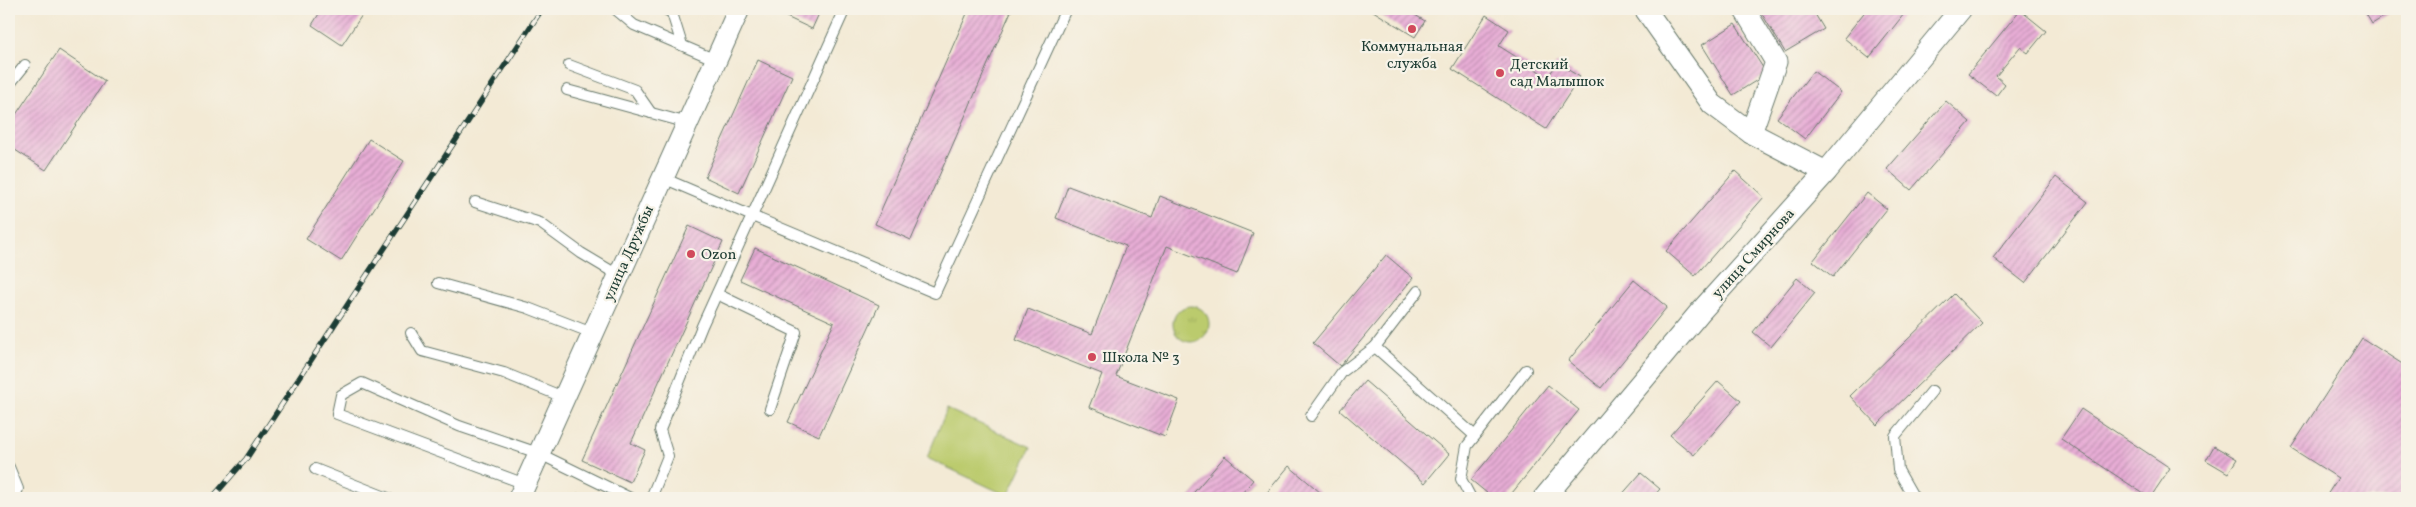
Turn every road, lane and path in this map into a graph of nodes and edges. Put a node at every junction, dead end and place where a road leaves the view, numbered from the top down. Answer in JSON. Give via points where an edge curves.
{"nodes":[{"id":1,"x":615,"y":9,"type":"edge"},
{"id":2,"x":665,"y":9,"type":"edge"},
{"id":3,"x":739,"y":9,"type":"edge"},
{"id":4,"x":846,"y":9,"type":"edge"},
{"id":5,"x":1066,"y":9,"type":"edge"},
{"id":6,"x":1645,"y":9,"type":"edge"},
{"id":7,"x":1744,"y":9,"type":"edge"},
{"id":8,"x":1961,"y":9,"type":"edge"},
{"id":9,"x":682,"y":45,"type":"junction"},
{"id":10,"x":716,"y":60,"type":"junction"},
{"id":11,"x":25,"y":65,"type":"dead end"},
{"id":12,"x":570,"y":65,"type":"dead end"},
{"id":13,"x":9,"y":85,"type":"edge"},
{"id":14,"x":567,"y":90,"type":"dead end"},
{"id":15,"x":651,"y":113,"type":"junction"},
{"id":16,"x":688,"y":123,"type":"junction"},
{"id":17,"x":1751,"y":133,"type":"junction"},
{"id":18,"x":1826,"y":172,"type":"junction"},
{"id":19,"x":663,"y":178,"type":"junction"},
{"id":20,"x":475,"y":202,"type":"dead end"},
{"id":21,"x":752,"y":216,"type":"junction"},
{"id":22,"x":618,"y":276,"type":"junction"},
{"id":23,"x":438,"y":283,"type":"dead end"},
{"id":24,"x":1418,"y":291,"type":"dead end"},
{"id":25,"x":717,"y":294,"type":"junction"},
{"id":26,"x":411,"y":333,"type":"dead end"},
{"id":27,"x":592,"y":333,"type":"junction"},
{"id":28,"x":1375,"y":347,"type":"junction"},
{"id":29,"x":1526,"y":370,"type":"dead end"},
{"id":30,"x":1932,"y":391,"type":"dead end"},
{"id":31,"x":563,"y":397,"type":"junction"},
{"id":32,"x":770,"y":409,"type":"dead end"},
{"id":33,"x":1311,"y":416,"type":"dead end"},
{"id":34,"x":1475,"y":436,"type":"junction"},
{"id":35,"x":538,"y":453,"type":"junction"},
{"id":36,"x":9,"y":467,"type":"edge"},
{"id":37,"x":315,"y":469,"type":"dead end"},
{"id":38,"x":522,"y":491,"type":"edge"},
{"id":39,"x":14,"y":498,"type":"edge"},
{"id":40,"x":388,"y":498,"type":"edge"},
{"id":41,"x":630,"y":498,"type":"edge"},
{"id":42,"x":652,"y":498,"type":"edge"},
{"id":43,"x":1470,"y":498,"type":"edge"},
{"id":44,"x":1544,"y":498,"type":"edge"},
{"id":45,"x":1914,"y":498,"type":"edge"}],
"edges":[{"from":1,"to":9,"type":"lane","via":[[634,25]]},
{"from":2,"to":9,"type":"lane","via":[[672,13]]},
{"from":3,"to":10,"type":"street","name":"улица Дружбы"},
{"from":4,"to":21,"type":"lane"},
{"from":5,"to":21,"type":"lane","via":[[935,293]]},
{"from":6,"to":17,"type":"street","via":[[1712,104]]},
{"from":7,"to":17,"type":"street","via":[[1776,62]]},
{"from":8,"to":18,"type":"street","name":"улица Смирнова"},
{"from":9,"to":10,"type":"lane"},
{"from":10,"to":16,"type":"street","name":"улица Дружбы"},
{"from":11,"to":13,"type":"lane"},
{"from":12,"to":15,"type":"lane","via":[[635,90]]},
{"from":14,"to":15,"type":"lane"},
{"from":15,"to":16,"type":"lane"},
{"from":16,"to":19,"type":"street","name":"улица Дружбы"},
{"from":17,"to":18,"type":"street"},
{"from":18,"to":44,"type":"street","name":"улица Смирнова","via":[[1700,312]]},
{"from":19,"to":21,"type":"lane"},
{"from":19,"to":22,"type":"street","name":"улица Дружбы"},
{"from":20,"to":22,"type":"lane","via":[[540,222]]},
{"from":21,"to":25,"type":"lane"},
{"from":22,"to":27,"type":"street","name":"улица Дружбы"},
{"from":23,"to":27,"type":"lane","via":[[528,308]]},
{"from":24,"to":28,"type":"lane"},
{"from":25,"to":32,"type":"lane","via":[[796,332]]},
{"from":25,"to":42,"type":"lane","via":[[660,430],[668,456]]},
{"from":26,"to":31,"type":"lane","via":[[422,351],[504,373]]},
{"from":27,"to":31,"type":"street","name":"улица Дружбы"},
{"from":28,"to":33,"type":"lane","via":[[1342,372]]},
{"from":28,"to":34,"type":"lane"},
{"from":29,"to":34,"type":"lane"},
{"from":30,"to":45,"type":"lane","via":[[1895,436],[1898,470]]},
{"from":31,"to":35,"type":"street","name":"улица Дружбы"},
{"from":34,"to":43,"type":"lane","via":[[1467,446],[1461,479]]},
{"from":35,"to":38,"type":"street","name":"улица Дружбы"},
{"from":35,"to":38,"type":"lane","via":[[459,426],[362,383],[341,395],[337,414]]},
{"from":35,"to":41,"type":"lane"},
{"from":36,"to":39,"type":"lane","via":[[18,489]]},
{"from":37,"to":40,"type":"lane"}]}
